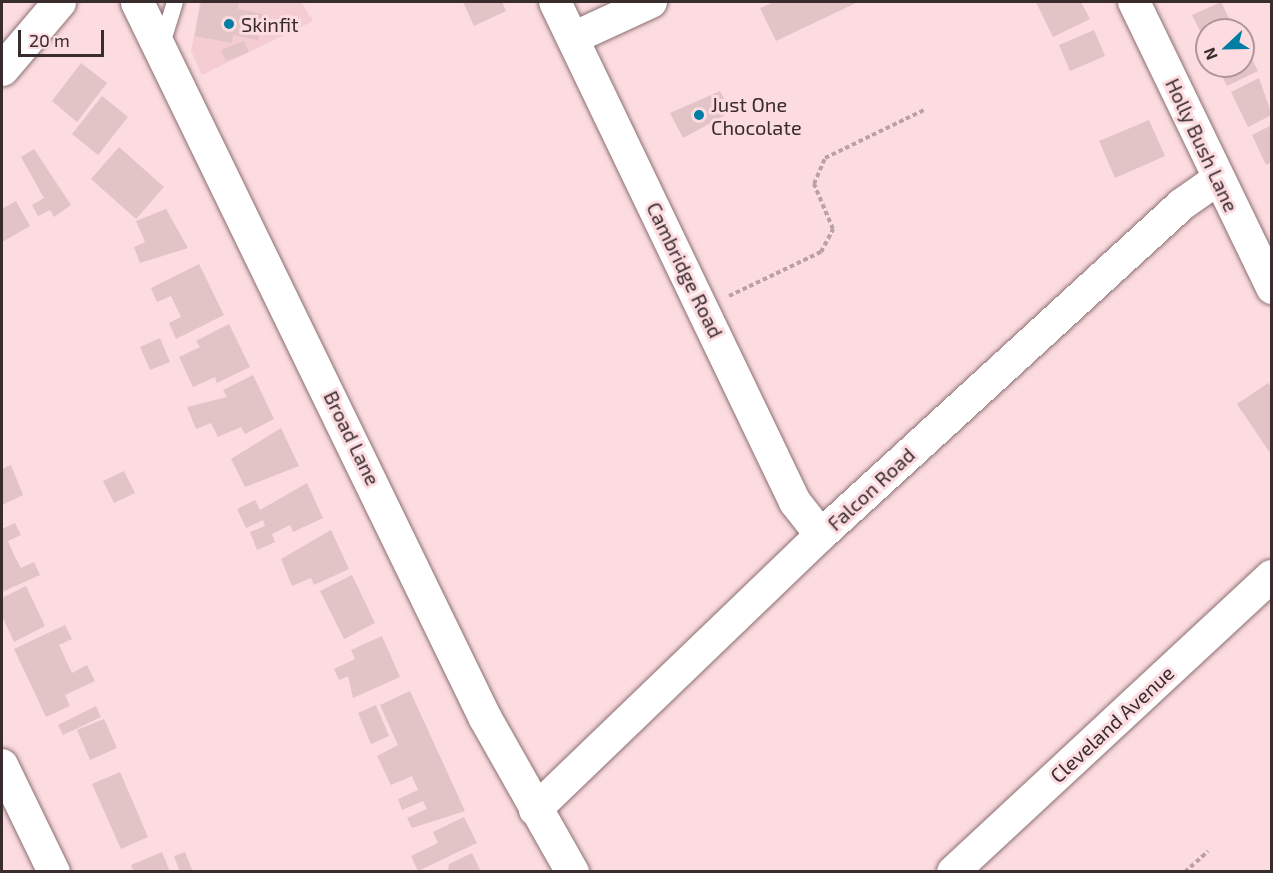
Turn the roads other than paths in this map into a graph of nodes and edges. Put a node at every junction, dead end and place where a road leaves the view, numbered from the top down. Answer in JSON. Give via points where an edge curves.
{"nodes":[{"id":1,"x":59,"y":2,"type":"edge"},
{"id":2,"x":137,"y":2,"type":"edge"},
{"id":3,"x":175,"y":2,"type":"edge"},
{"id":4,"x":555,"y":2,"type":"edge"},
{"id":5,"x":651,"y":2,"type":"edge"},
{"id":6,"x":1134,"y":2,"type":"edge"},
{"id":7,"x":573,"y":38,"type":"junction"},
{"id":8,"x":161,"y":48,"type":"junction"},
{"id":9,"x":2,"y":69,"type":"edge"},
{"id":10,"x":1218,"y":179,"type":"junction"},
{"id":11,"x":1272,"y":288,"type":"edge"},
{"id":12,"x":821,"y":535,"type":"junction"},
{"id":13,"x":1272,"y":576,"type":"edge"},
{"id":14,"x":2,"y":765,"type":"edge"},
{"id":15,"x":535,"y":810,"type":"junction"},
{"id":16,"x":54,"y":872,"type":"edge"},
{"id":17,"x":572,"y":872,"type":"edge"},
{"id":18,"x":953,"y":872,"type":"edge"}],
"edges":[{"from":1,"to":9,"type":"street"},
{"from":2,"to":8,"type":"street","name":"Broad Lane"},
{"from":3,"to":8,"type":"lane"},
{"from":4,"to":7,"type":"street","name":"Cambridge Road"},
{"from":5,"to":7,"type":"street"},
{"from":6,"to":10,"type":"street","name":"Holly Bush Lane"},
{"from":7,"to":12,"type":"street","name":"Cambridge Road","via":[[795,502]]},
{"from":8,"to":15,"type":"street","name":"Broad Lane","via":[[485,718]]},
{"from":10,"to":11,"type":"street","name":"Holly Bush Lane"},
{"from":10,"to":12,"type":"street","name":"Falcon Road","via":[[1181,204]]},
{"from":12,"to":15,"type":"street","name":"Falcon Road"},
{"from":13,"to":18,"type":"street","name":"Cleveland Avenue"},
{"from":14,"to":16,"type":"street"},
{"from":15,"to":17,"type":"street","name":"Broad Lane"}]}
